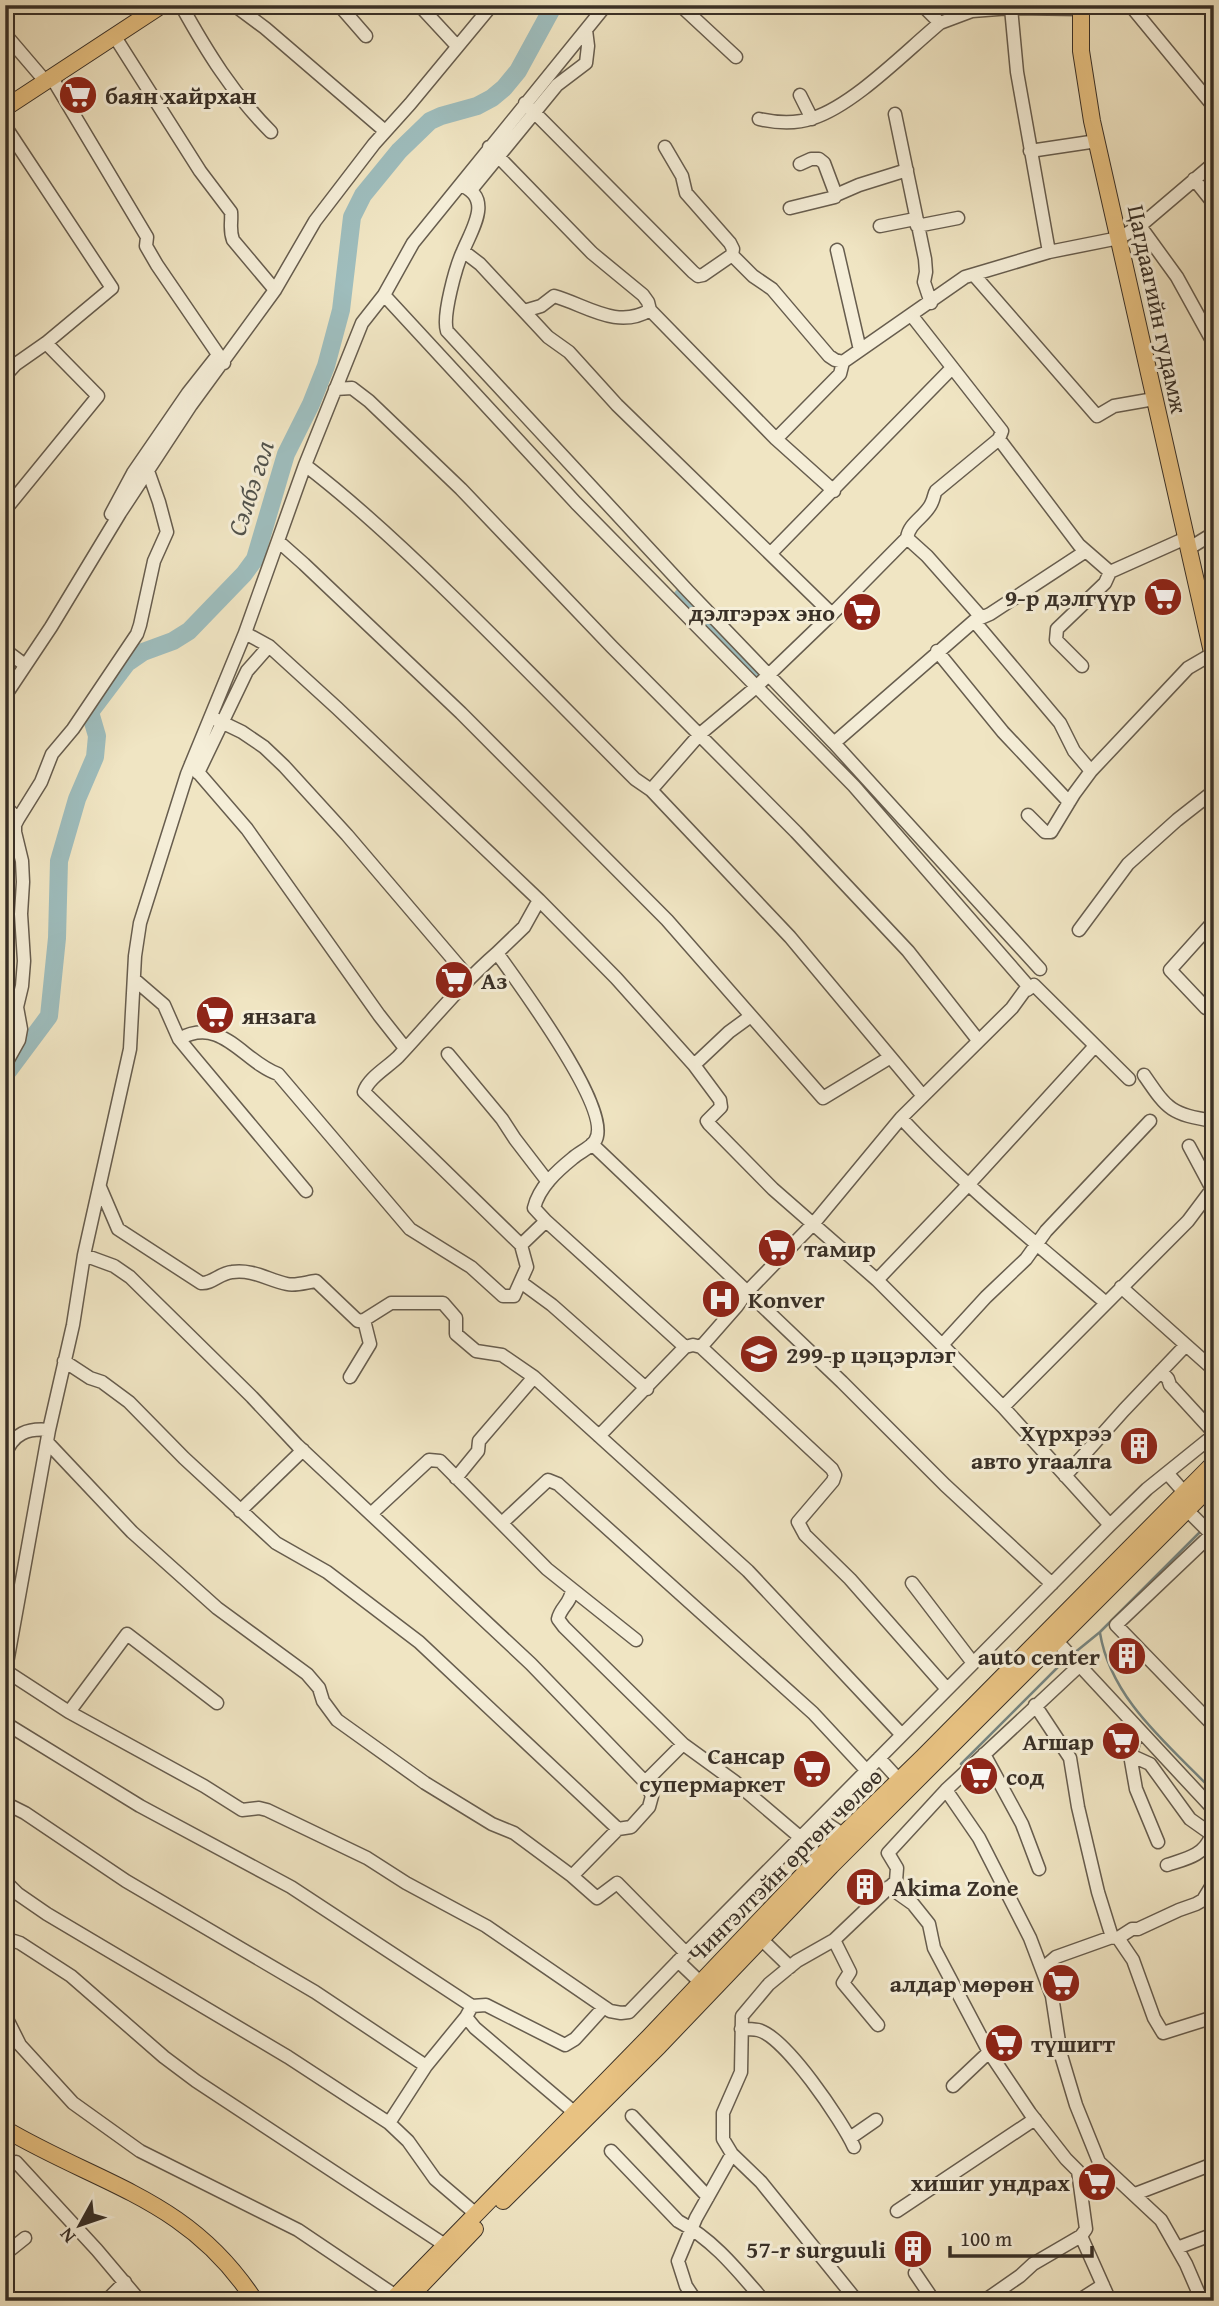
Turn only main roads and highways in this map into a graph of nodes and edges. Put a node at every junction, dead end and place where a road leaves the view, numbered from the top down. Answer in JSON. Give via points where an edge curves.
{"nodes":[{"id":1,"x":162,"y":5,"type":"edge"},
{"id":2,"x":1080,"y":7,"type":"edge"},
{"id":3,"x":5,"y":108,"type":"edge"},
{"id":4,"x":1208,"y":610,"type":"edge"},
{"id":5,"x":1213,"y":658,"type":"edge"},
{"id":6,"x":1214,"y":1462,"type":"edge"},
{"id":7,"x":1214,"y":1483,"type":"edge"},
{"id":8,"x":756,"y":1934,"type":"junction"},
{"id":9,"x":5,"y":2129,"type":"edge"},
{"id":10,"x":398,"y":2299,"type":"edge"},
{"id":11,"x":255,"y":2301,"type":"edge"}],
"edges":[{"from":1,"to":3,"type":"main road"},
{"from":2,"to":4,"type":"main road","name":"Цагдаагийн гудамж","via":[[1081,51],[1097,141],[1187,544]]},
{"from":4,"to":5,"type":"main road","name":"Цагдаагийн гудамж"},
{"from":6,"to":8,"type":"main road","name":"Чингэлтэйн өргөн чөлөө","via":[[844,1835]]},
{"from":7,"to":8,"type":"main road","name":"Чингэлтэйн өргөн чөлөө","via":[[1192,1515],[1068,1654]]},
{"from":8,"to":10,"type":"main road","name":"Чингэлтэйн өргөн чөлөө","via":[[701,1983]]},
{"from":8,"to":10,"type":"main road","name":"Чингэлтэйн өргөн чөлөө","via":[[659,2046]]},
{"from":9,"to":11,"type":"main road","via":[[143,2197],[177,2219],[214,2249]]}]}
